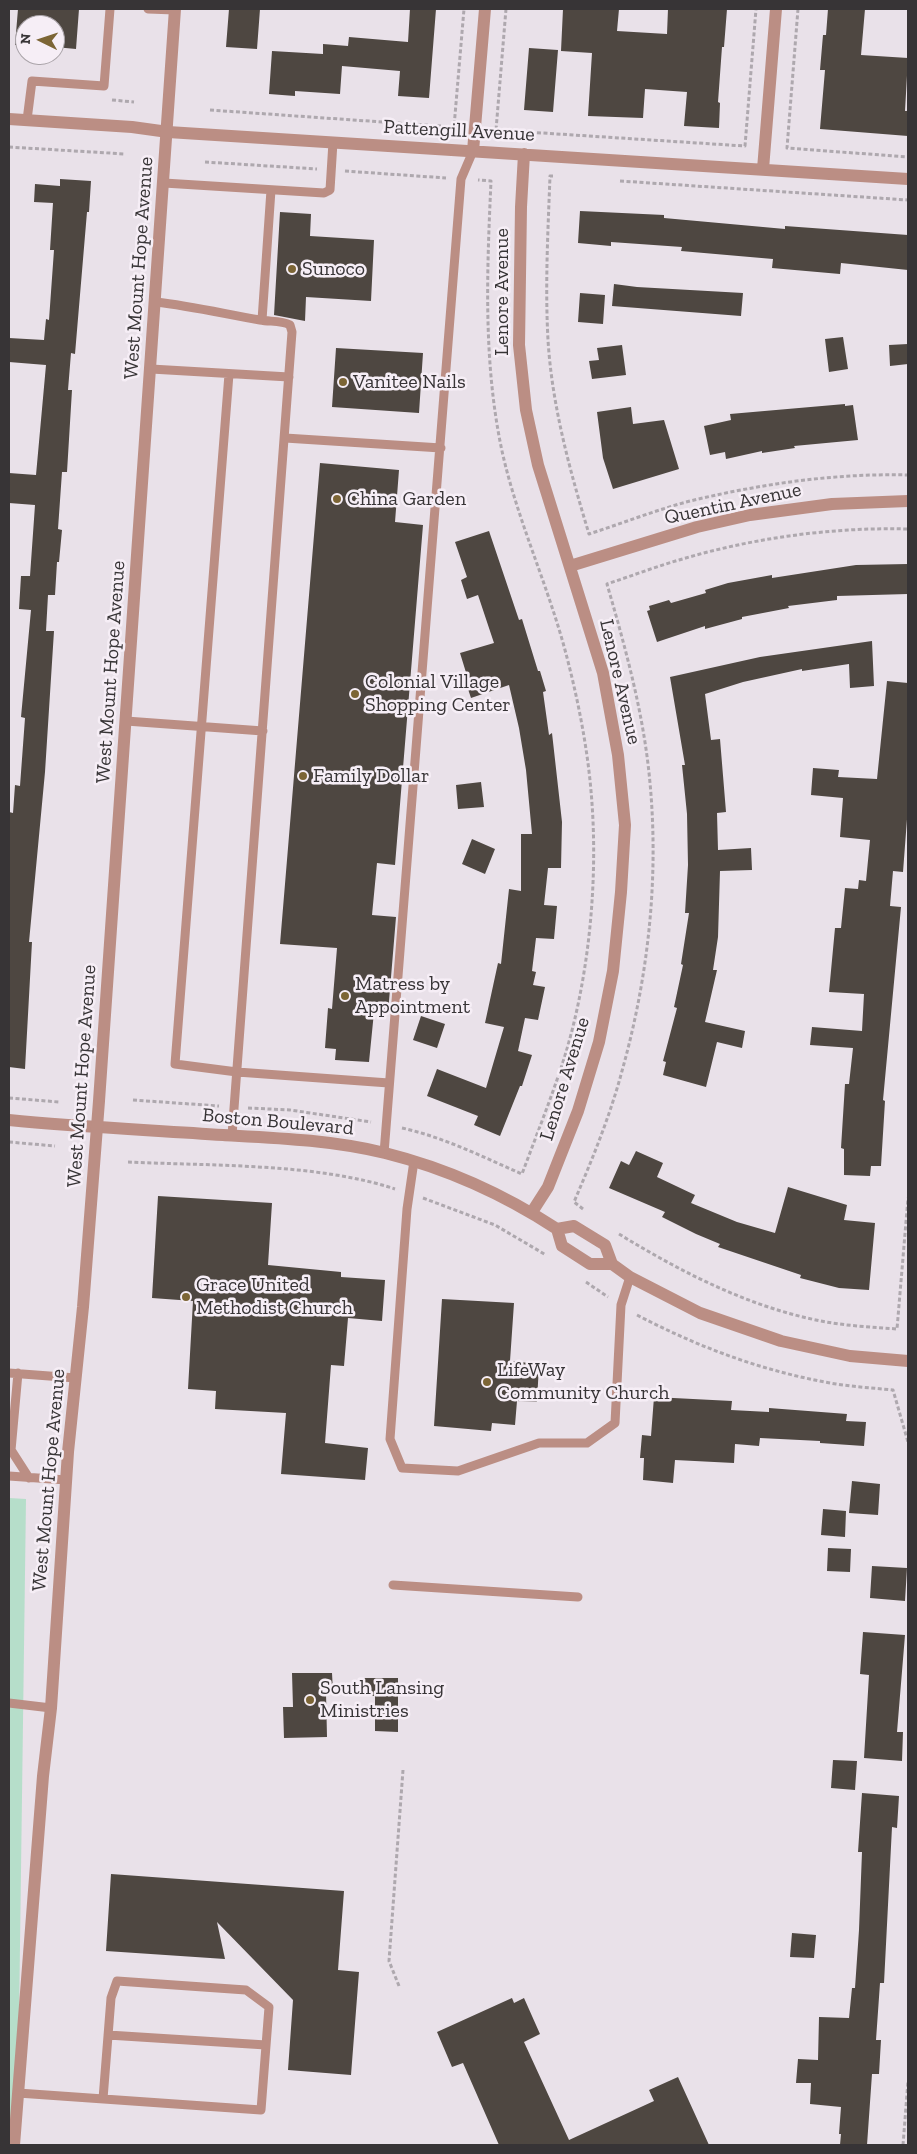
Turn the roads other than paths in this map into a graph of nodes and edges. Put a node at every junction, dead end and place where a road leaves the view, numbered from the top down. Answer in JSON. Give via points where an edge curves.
{"nodes":[{"id":1,"x":110,"y":9,"type":"edge"},
{"id":2,"x":148,"y":9,"type":"edge"},
{"id":3,"x":485,"y":9,"type":"edge"},
{"id":4,"x":776,"y":9,"type":"edge"},
{"id":5,"x":175,"y":10,"type":"edge"},
{"id":6,"x":9,"y":119,"type":"edge"},
{"id":7,"x":27,"y":120,"type":"junction"},
{"id":8,"x":168,"y":132,"type":"junction"},
{"id":9,"x":333,"y":142,"type":"junction"},
{"id":10,"x":473,"y":151,"type":"junction"},
{"id":11,"x":524,"y":154,"type":"junction"},
{"id":12,"x":762,"y":169,"type":"junction"},
{"id":13,"x":908,"y":179,"type":"edge"},
{"id":14,"x":164,"y":183,"type":"junction"},
{"id":15,"x":272,"y":190,"type":"junction"},
{"id":16,"x":156,"y":302,"type":"junction"},
{"id":17,"x":262,"y":320,"type":"junction"},
{"id":18,"x":151,"y":370,"type":"junction"},
{"id":19,"x":229,"y":374,"type":"junction"},
{"id":20,"x":289,"y":377,"type":"junction"},
{"id":21,"x":285,"y":438,"type":"junction"},
{"id":22,"x":441,"y":448,"type":"junction"},
{"id":23,"x":908,"y":501,"type":"edge"},
{"id":24,"x":570,"y":566,"type":"junction"},
{"id":25,"x":126,"y":721,"type":"junction"},
{"id":26,"x":201,"y":727,"type":"junction"},
{"id":27,"x":263,"y":731,"type":"junction"},
{"id":28,"x":237,"y":1072,"type":"junction"},
{"id":29,"x":389,"y":1083,"type":"junction"},
{"id":30,"x":9,"y":1120,"type":"edge"},
{"id":31,"x":97,"y":1128,"type":"junction"},
{"id":32,"x":232,"y":1135,"type":"junction"},
{"id":33,"x":384,"y":1153,"type":"junction"},
{"id":34,"x":414,"y":1162,"type":"junction"},
{"id":35,"x":532,"y":1212,"type":"junction"},
{"id":36,"x":557,"y":1228,"type":"junction"},
{"id":37,"x":612,"y":1264,"type":"junction"},
{"id":38,"x":630,"y":1277,"type":"junction"},
{"id":39,"x":908,"y":1360,"type":"edge"},
{"id":40,"x":13,"y":1373,"type":"edge"},
{"id":41,"x":76,"y":1378,"type":"junction"},
{"id":42,"x":9,"y":1476,"type":"edge"},
{"id":43,"x":29,"y":1478,"type":"junction"},
{"id":44,"x":66,"y":1480,"type":"junction"},
{"id":45,"x":393,"y":1585,"type":"dead end"},
{"id":46,"x":578,"y":1597,"type":"dead end"},
{"id":47,"x":9,"y":1703,"type":"edge"},
{"id":48,"x":51,"y":1708,"type":"junction"},
{"id":49,"x":108,"y":2034,"type":"junction"},
{"id":50,"x":266,"y":2045,"type":"junction"},
{"id":51,"x":18,"y":2093,"type":"junction"},
{"id":52,"x":103,"y":2099,"type":"junction"},
{"id":53,"x":14,"y":2145,"type":"edge"}],
"edges":[{"from":1,"to":7,"type":"lane","via":[[104,86],[32,81]]},
{"from":2,"to":5,"type":"lane"},
{"from":3,"to":10,"type":"street"},
{"from":4,"to":12,"type":"street"},
{"from":5,"to":8,"type":"street","name":"West Mount Hope Avenue"},
{"from":6,"to":7,"type":"street","name":"Pattengill Avenue"},
{"from":7,"to":8,"type":"street","name":"Pattengill Avenue","via":[[132,126]]},
{"from":8,"to":9,"type":"street","name":"Pattengill Avenue"},
{"from":8,"to":14,"type":"street","name":"West Mount Hope Avenue"},
{"from":9,"to":10,"type":"street","name":"Pattengill Avenue"},
{"from":9,"to":15,"type":"lane","via":[[330,190],[324,193]]},
{"from":10,"to":11,"type":"street","name":"Pattengill Avenue"},
{"from":10,"to":22,"type":"lane","via":[[461,179]]},
{"from":11,"to":12,"type":"street","name":"Pattengill Avenue"},
{"from":11,"to":24,"type":"street","name":"Lenore Avenue","via":[[519,345],[526,410],[538,464]]},
{"from":12,"to":13,"type":"street","name":"Pattengill Avenue"},
{"from":14,"to":15,"type":"lane"},
{"from":14,"to":16,"type":"street","name":"West Mount Hope Avenue"},
{"from":15,"to":17,"type":"lane"},
{"from":16,"to":17,"type":"lane"},
{"from":16,"to":18,"type":"street","name":"West Mount Hope Avenue"},
{"from":17,"to":20,"type":"lane","via":[[290,325]]},
{"from":18,"to":19,"type":"lane"},
{"from":18,"to":25,"type":"street","name":"West Mount Hope Avenue"},
{"from":19,"to":20,"type":"lane"},
{"from":19,"to":26,"type":"lane"},
{"from":20,"to":21,"type":"lane"},
{"from":21,"to":22,"type":"lane"},
{"from":21,"to":27,"type":"lane"},
{"from":22,"to":29,"type":"lane"},
{"from":23,"to":24,"type":"street","name":"Quentin Avenue","via":[[832,504],[697,526]]},
{"from":24,"to":35,"type":"street","name":"Lenore Avenue","via":[[603,673],[618,755],[625,825],[613,971],[599,1042],[578,1111],[548,1187]]},
{"from":25,"to":26,"type":"lane"},
{"from":25,"to":31,"type":"street","name":"West Mount Hope Avenue"},
{"from":26,"to":27,"type":"lane"},
{"from":26,"to":28,"type":"lane","via":[[175,1064]]},
{"from":27,"to":28,"type":"lane"},
{"from":28,"to":29,"type":"lane"},
{"from":28,"to":32,"type":"lane"},
{"from":29,"to":33,"type":"lane"},
{"from":30,"to":31,"type":"street","name":"Boston Boulevard"},
{"from":31,"to":32,"type":"street","name":"Boston Boulevard"},
{"from":31,"to":41,"type":"street","name":"West Mount Hope Avenue"},
{"from":32,"to":33,"type":"street","name":"Boston Boulevard","via":[[288,1138]]},
{"from":33,"to":34,"type":"street","name":"Boston Boulevard"},
{"from":34,"to":35,"type":"street","name":"Boston Boulevard","via":[[465,1180]]},
{"from":34,"to":38,"type":"lane","via":[[390,1439],[402,1468],[458,1471],[539,1443],[587,1443],[615,1423],[621,1305]]},
{"from":35,"to":36,"type":"street","name":"Boston Boulevard"},
{"from":36,"to":37,"type":"street","name":"Boston Boulevard","via":[[574,1226],[605,1245]]},
{"from":36,"to":37,"type":"street","via":[[562,1246],[590,1264]]},
{"from":37,"to":38,"type":"street","name":"Boston Boulevard"},
{"from":38,"to":39,"type":"street","name":"Boston Boulevard","via":[[700,1313],[781,1341],[850,1356]]},
{"from":40,"to":41,"type":"lane"},
{"from":40,"to":43,"type":"lane","via":[[11,1450]]},
{"from":41,"to":44,"type":"street","name":"West Mount Hope Avenue"},
{"from":42,"to":43,"type":"lane"},
{"from":43,"to":44,"type":"lane"},
{"from":44,"to":48,"type":"street","name":"West Mount Hope Avenue"},
{"from":45,"to":46,"type":"lane"},
{"from":47,"to":48,"type":"lane"},
{"from":48,"to":51,"type":"street","name":"West Mount Hope Avenue"},
{"from":49,"to":50,"type":"lane"},
{"from":49,"to":50,"type":"lane","via":[[111,1998],[117,1981],[246,1990],[269,2007]]},
{"from":49,"to":52,"type":"lane"},
{"from":50,"to":52,"type":"lane","via":[[261,2110]]},
{"from":51,"to":52,"type":"lane"},
{"from":51,"to":53,"type":"street","name":"West Mount Hope Avenue"}]}
